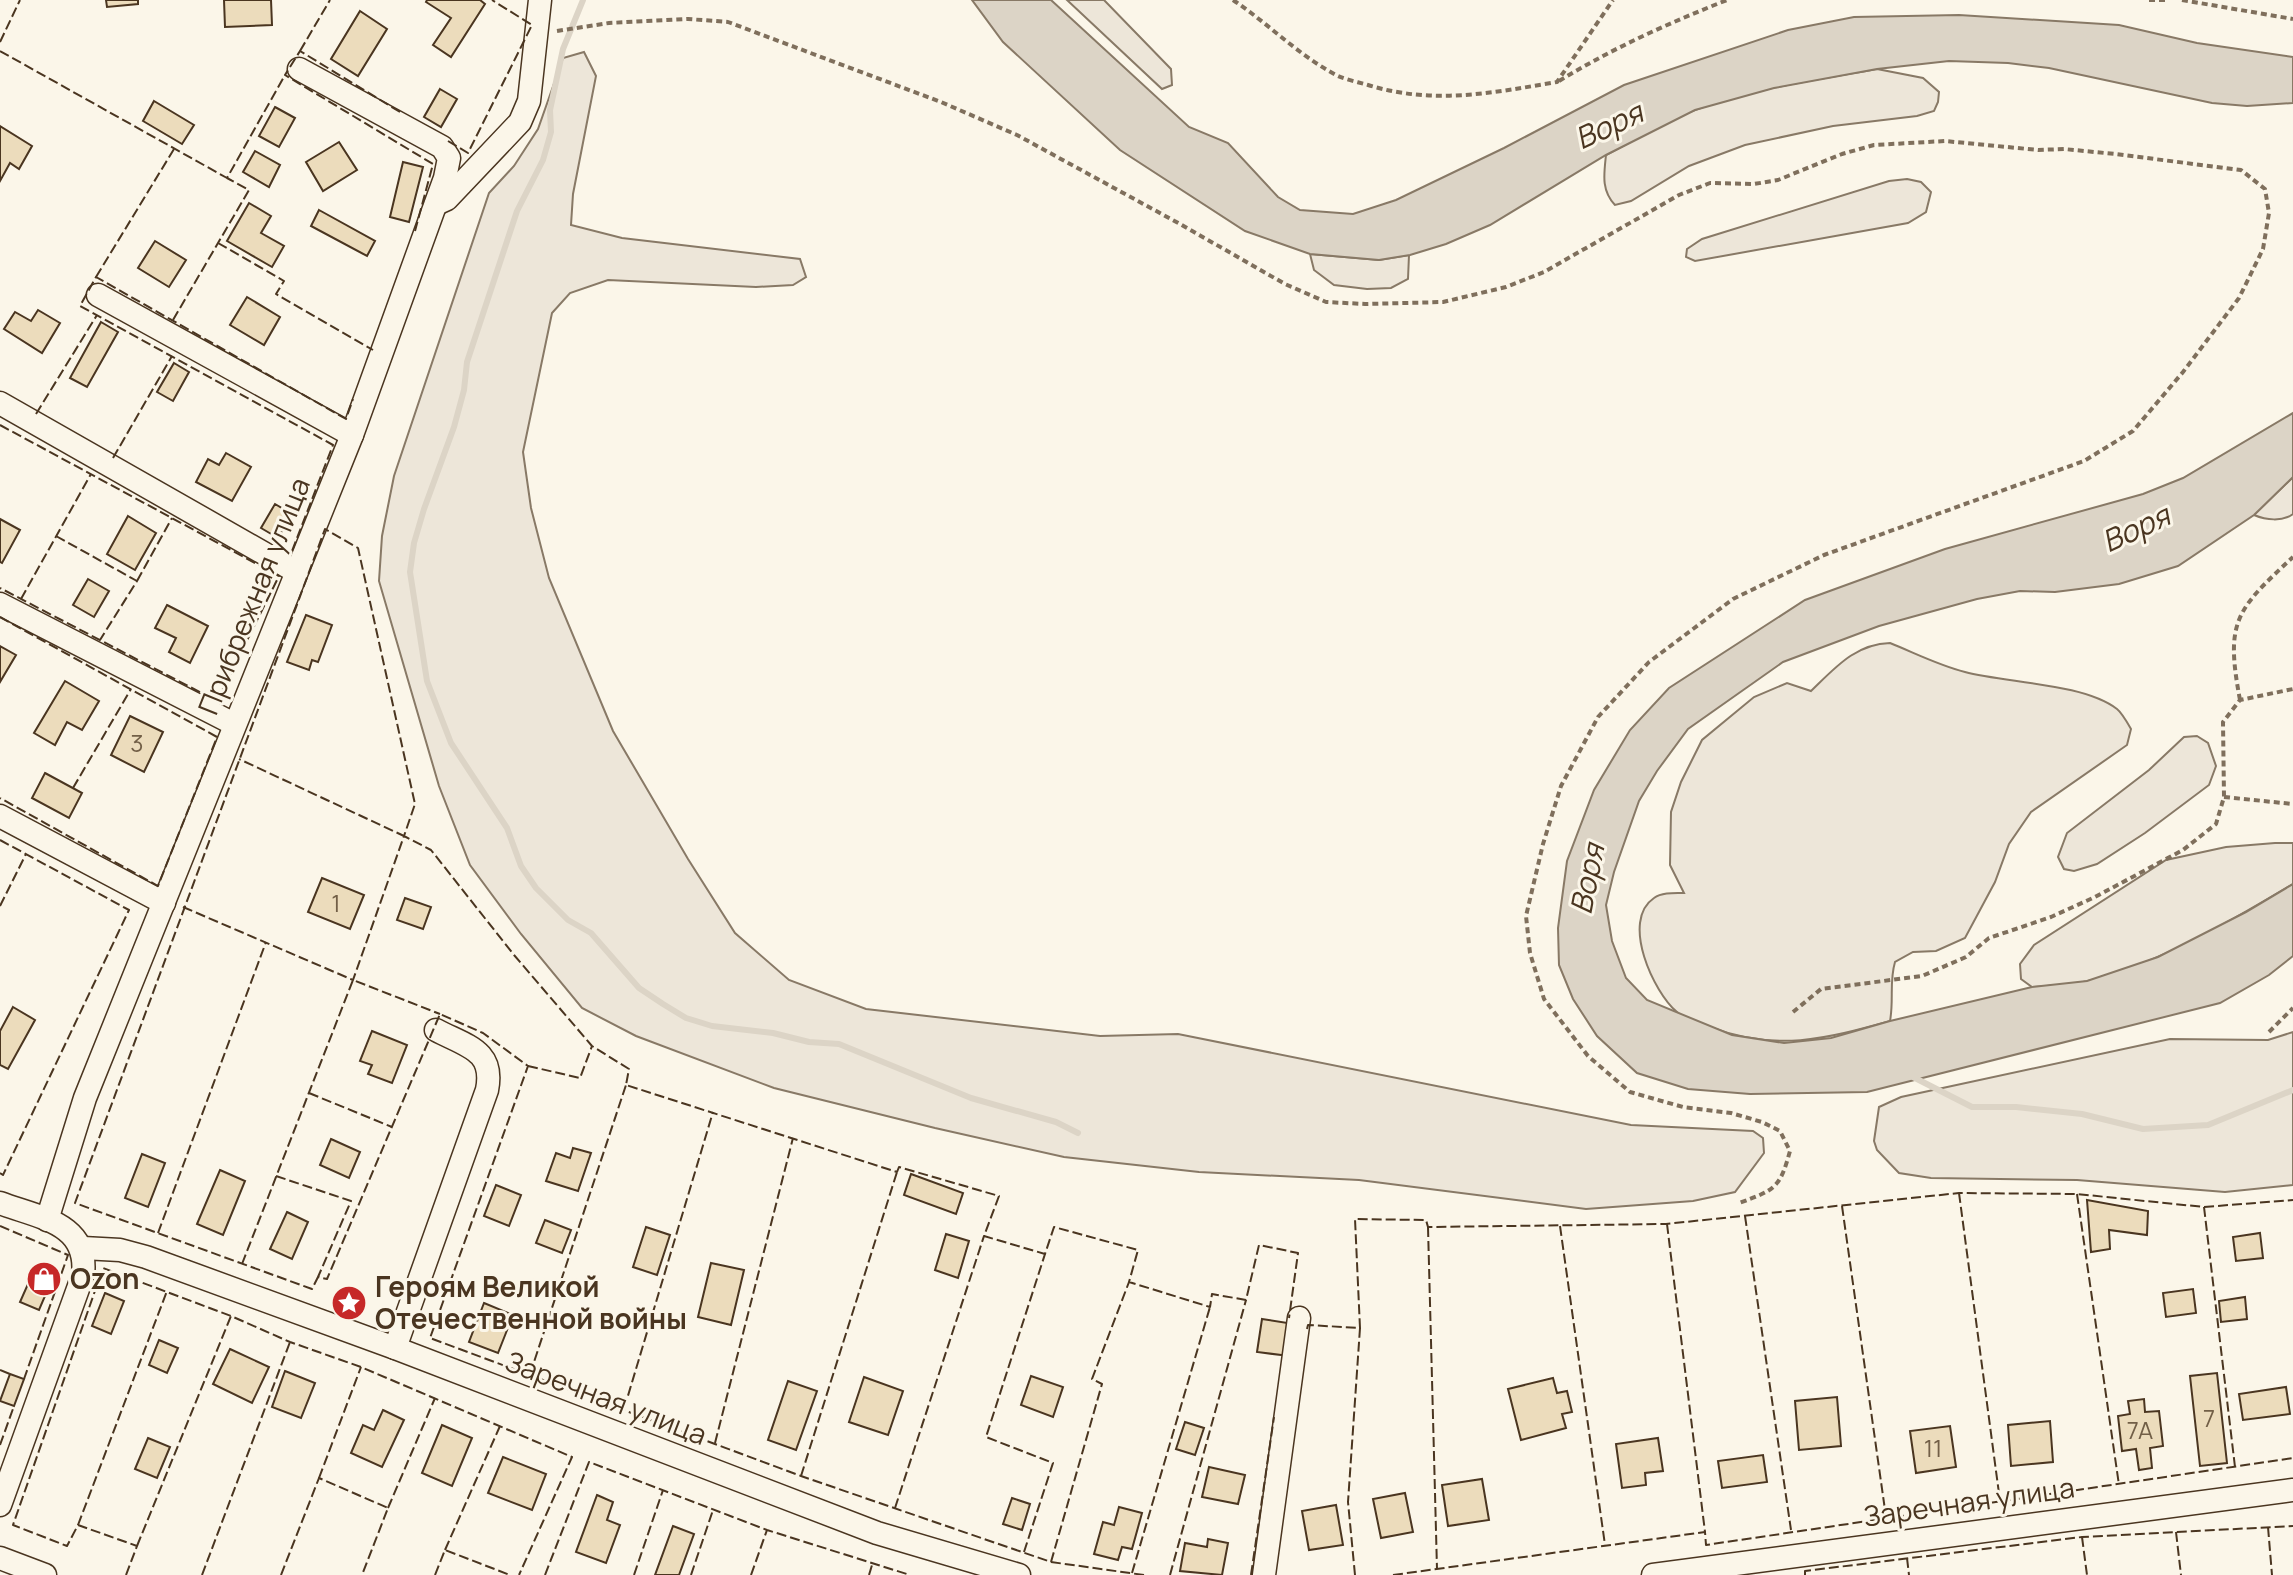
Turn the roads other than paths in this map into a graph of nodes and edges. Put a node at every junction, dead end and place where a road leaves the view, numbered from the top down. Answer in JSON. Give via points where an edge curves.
{"nodes":[{"id":1,"x":540,"y":0,"type":"edge"},
{"id":2,"x":299,"y":69,"type":"dead end"},
{"id":3,"x":436,"y":204,"type":"junction"},
{"id":4,"x":98,"y":295,"type":"dead end"},
{"id":5,"x":0,"y":403,"type":"edge"},
{"id":6,"x":352,"y":435,"type":"junction"},
{"id":7,"x":295,"y":571,"type":"junction"},
{"id":8,"x":0,"y":604,"type":"edge"},
{"id":9,"x":234,"y":724,"type":"junction"},
{"id":10,"x":0,"y":816,"type":"edge"},
{"id":11,"x":164,"y":903,"type":"junction"},
{"id":12,"x":436,"y":1030,"type":"dead end"},
{"id":13,"x":0,"y":1203,"type":"edge"},
{"id":14,"x":47,"y":1220,"type":"junction"},
{"id":15,"x":83,"y":1248,"type":"junction"},
{"id":16,"x":1299,"y":1318,"type":"dead end"},
{"id":17,"x":395,"y":1348,"type":"junction"},
{"id":18,"x":2293,"y":1490,"type":"edge"},
{"id":19,"x":0,"y":1505,"type":"edge"},
{"id":20,"x":0,"y":1558,"type":"edge"},
{"id":21,"x":45,"y":1575,"type":"edge"},
{"id":22,"x":1019,"y":1575,"type":"edge"},
{"id":23,"x":1264,"y":1575,"type":"edge"},
{"id":24,"x":1653,"y":1575,"type":"edge"}],
"edges":[{"from":1,"to":3,"type":"street","via":[[529,101],[520,122],[447,199]]},
{"from":2,"to":3,"type":"street","name":"Прибрежная улица","via":[[442,147],[449,158]]},
{"from":3,"to":6,"type":"street","name":"Прибрежная улица"},
{"from":4,"to":6,"type":"street"},
{"from":5,"to":7,"type":"street"},
{"from":6,"to":7,"type":"street","name":"Прибрежная улица"},
{"from":7,"to":9,"type":"street","name":"Прибрежная улица"},
{"from":8,"to":9,"type":"street"},
{"from":9,"to":11,"type":"street","name":"Прибрежная улица"},
{"from":10,"to":11,"type":"street"},
{"from":11,"to":14,"type":"street","name":"Прибрежная улица","via":[[85,1098]]},
{"from":12,"to":17,"type":"street","via":[[477,1052],[490,1075]]},
{"from":13,"to":14,"type":"street"},
{"from":14,"to":15,"type":"street","via":[[68,1231]]},
{"from":15,"to":17,"type":"street","name":"Заречная улица","via":[[146,1257]]},
{"from":15,"to":19,"type":"street","via":[[83,1275]]},
{"from":16,"to":23,"type":"street"},
{"from":17,"to":22,"type":"street","name":"Заречная улица","via":[[877,1533]]},
{"from":18,"to":24,"type":"street","name":"Заречная улица"},
{"from":20,"to":21,"type":"street"}]}
